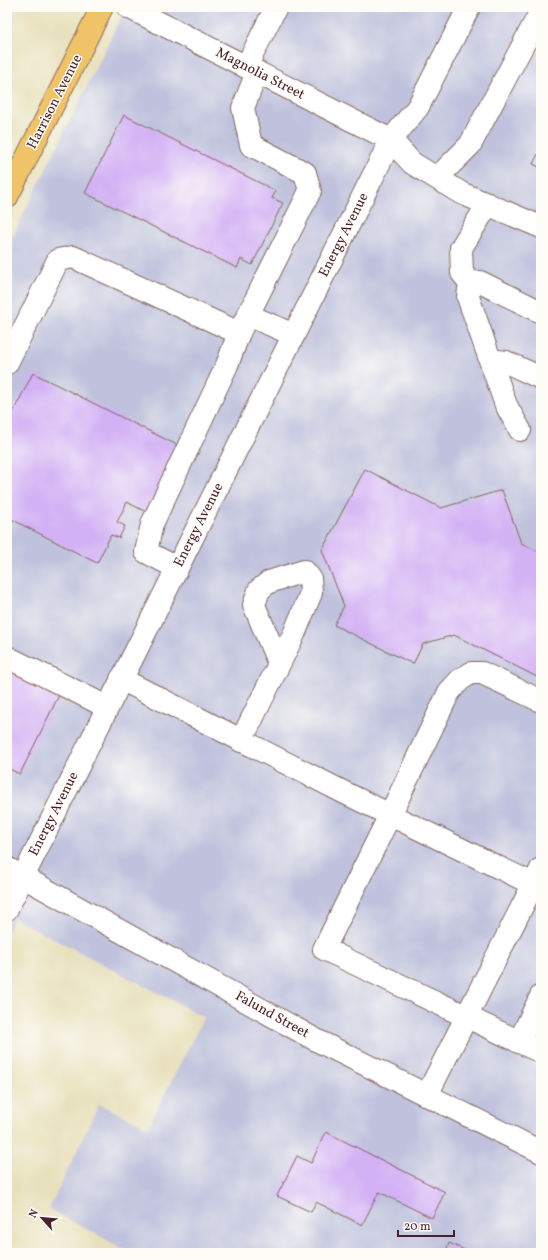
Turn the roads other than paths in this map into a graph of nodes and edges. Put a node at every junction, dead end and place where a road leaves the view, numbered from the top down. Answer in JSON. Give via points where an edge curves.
{"nodes":[{"id":1,"x":102,"y":7,"type":"edge"},
{"id":2,"x":128,"y":7,"type":"edge"},
{"id":3,"x":276,"y":7,"type":"edge"},
{"id":4,"x":469,"y":7,"type":"edge"},
{"id":5,"x":541,"y":10,"type":"edge"},
{"id":6,"x":252,"y":70,"type":"junction"},
{"id":7,"x":391,"y":140,"type":"junction"},
{"id":8,"x":437,"y":178,"type":"junction"},
{"id":9,"x":7,"y":197,"type":"edge"},
{"id":10,"x":488,"y":204,"type":"junction"},
{"id":11,"x":541,"y":227,"type":"edge"},
{"id":12,"x":470,"y":283,"type":"junction"},
{"id":13,"x":541,"y":312,"type":"edge"},
{"id":14,"x":244,"y":324,"type":"junction"},
{"id":15,"x":294,"y":335,"type":"junction"},
{"id":16,"x":490,"y":360,"type":"junction"},
{"id":17,"x":7,"y":363,"type":"edge"},
{"id":18,"x":541,"y":378,"type":"edge"},
{"id":19,"x":520,"y":430,"type":"dead end"},
{"id":20,"x":177,"y":568,"type":"junction"},
{"id":21,"x":7,"y":657,"type":"edge"},
{"id":22,"x":279,"y":664,"type":"dead end"},
{"id":23,"x":121,"y":679,"type":"junction"},
{"id":24,"x":541,"y":701,"type":"edge"},
{"id":25,"x":107,"y":707,"type":"junction"},
{"id":26,"x":241,"y":741,"type":"junction"},
{"id":27,"x":390,"y":815,"type":"junction"},
{"id":28,"x":15,"y":872,"type":"edge"},
{"id":29,"x":538,"y":880,"type":"edge"},
{"id":30,"x":7,"y":909,"type":"edge"},
{"id":31,"x":541,"y":996,"type":"edge"},
{"id":32,"x":467,"y":1016,"type":"junction"},
{"id":33,"x":519,"y":1042,"type":"junction"},
{"id":34,"x":541,"y":1052,"type":"edge"},
{"id":35,"x":427,"y":1095,"type":"junction"},
{"id":36,"x":541,"y":1152,"type":"edge"}],
"edges":[{"from":1,"to":9,"type":"main road","name":"Harrison Avenue"},
{"from":2,"to":6,"type":"street","name":"Magnolia Street"},
{"from":3,"to":6,"type":"street"},
{"from":4,"to":7,"type":"street","name":"Energy Avenue","via":[[418,107]]},
{"from":5,"to":8,"type":"street","via":[[470,145]]},
{"from":6,"to":7,"type":"street","name":"Magnolia Street"},
{"from":6,"to":14,"type":"street","via":[[243,108],[251,145],[305,173],[310,191]]},
{"from":7,"to":8,"type":"street","via":[[412,163]]},
{"from":7,"to":15,"type":"street","name":"Energy Avenue"},
{"from":8,"to":10,"type":"street","via":[[462,193]]},
{"from":10,"to":11,"type":"street"},
{"from":10,"to":12,"type":"street","via":[[461,248],[462,273]]},
{"from":12,"to":13,"type":"street","via":[[480,282]]},
{"from":12,"to":16,"type":"street","via":[[468,298]]},
{"from":14,"to":15,"type":"street"},
{"from":14,"to":17,"type":"street","via":[[73,257],[58,260]]},
{"from":14,"to":20,"type":"street","via":[[152,524],[146,552]]},
{"from":15,"to":20,"type":"street","name":"Energy Avenue"},
{"from":16,"to":18,"type":"street","via":[[506,362]]},
{"from":16,"to":19,"type":"street","via":[[506,405]]},
{"from":20,"to":23,"type":"street","name":"Energy Avenue"},
{"from":21,"to":25,"type":"street"},
{"from":22,"to":26,"type":"street"},
{"from":23,"to":25,"type":"street","name":"Energy Avenue"},
{"from":23,"to":26,"type":"street"},
{"from":24,"to":27,"type":"street","via":[[482,673],[471,673],[460,680],[449,692]]},
{"from":25,"to":28,"type":"street","name":"Energy Avenue"},
{"from":26,"to":27,"type":"street"},
{"from":27,"to":29,"type":"street"},
{"from":27,"to":32,"type":"street","via":[[324,949]]},
{"from":28,"to":30,"type":"street","name":"Energy Avenue"},
{"from":28,"to":35,"type":"street","name":"Falund Street","via":[[316,1040]]},
{"from":29,"to":32,"type":"street"},
{"from":31,"to":33,"type":"street"},
{"from":32,"to":33,"type":"street"},
{"from":32,"to":35,"type":"street"},
{"from":33,"to":34,"type":"street"},
{"from":35,"to":36,"type":"street","name":"Falund Street"}]}
